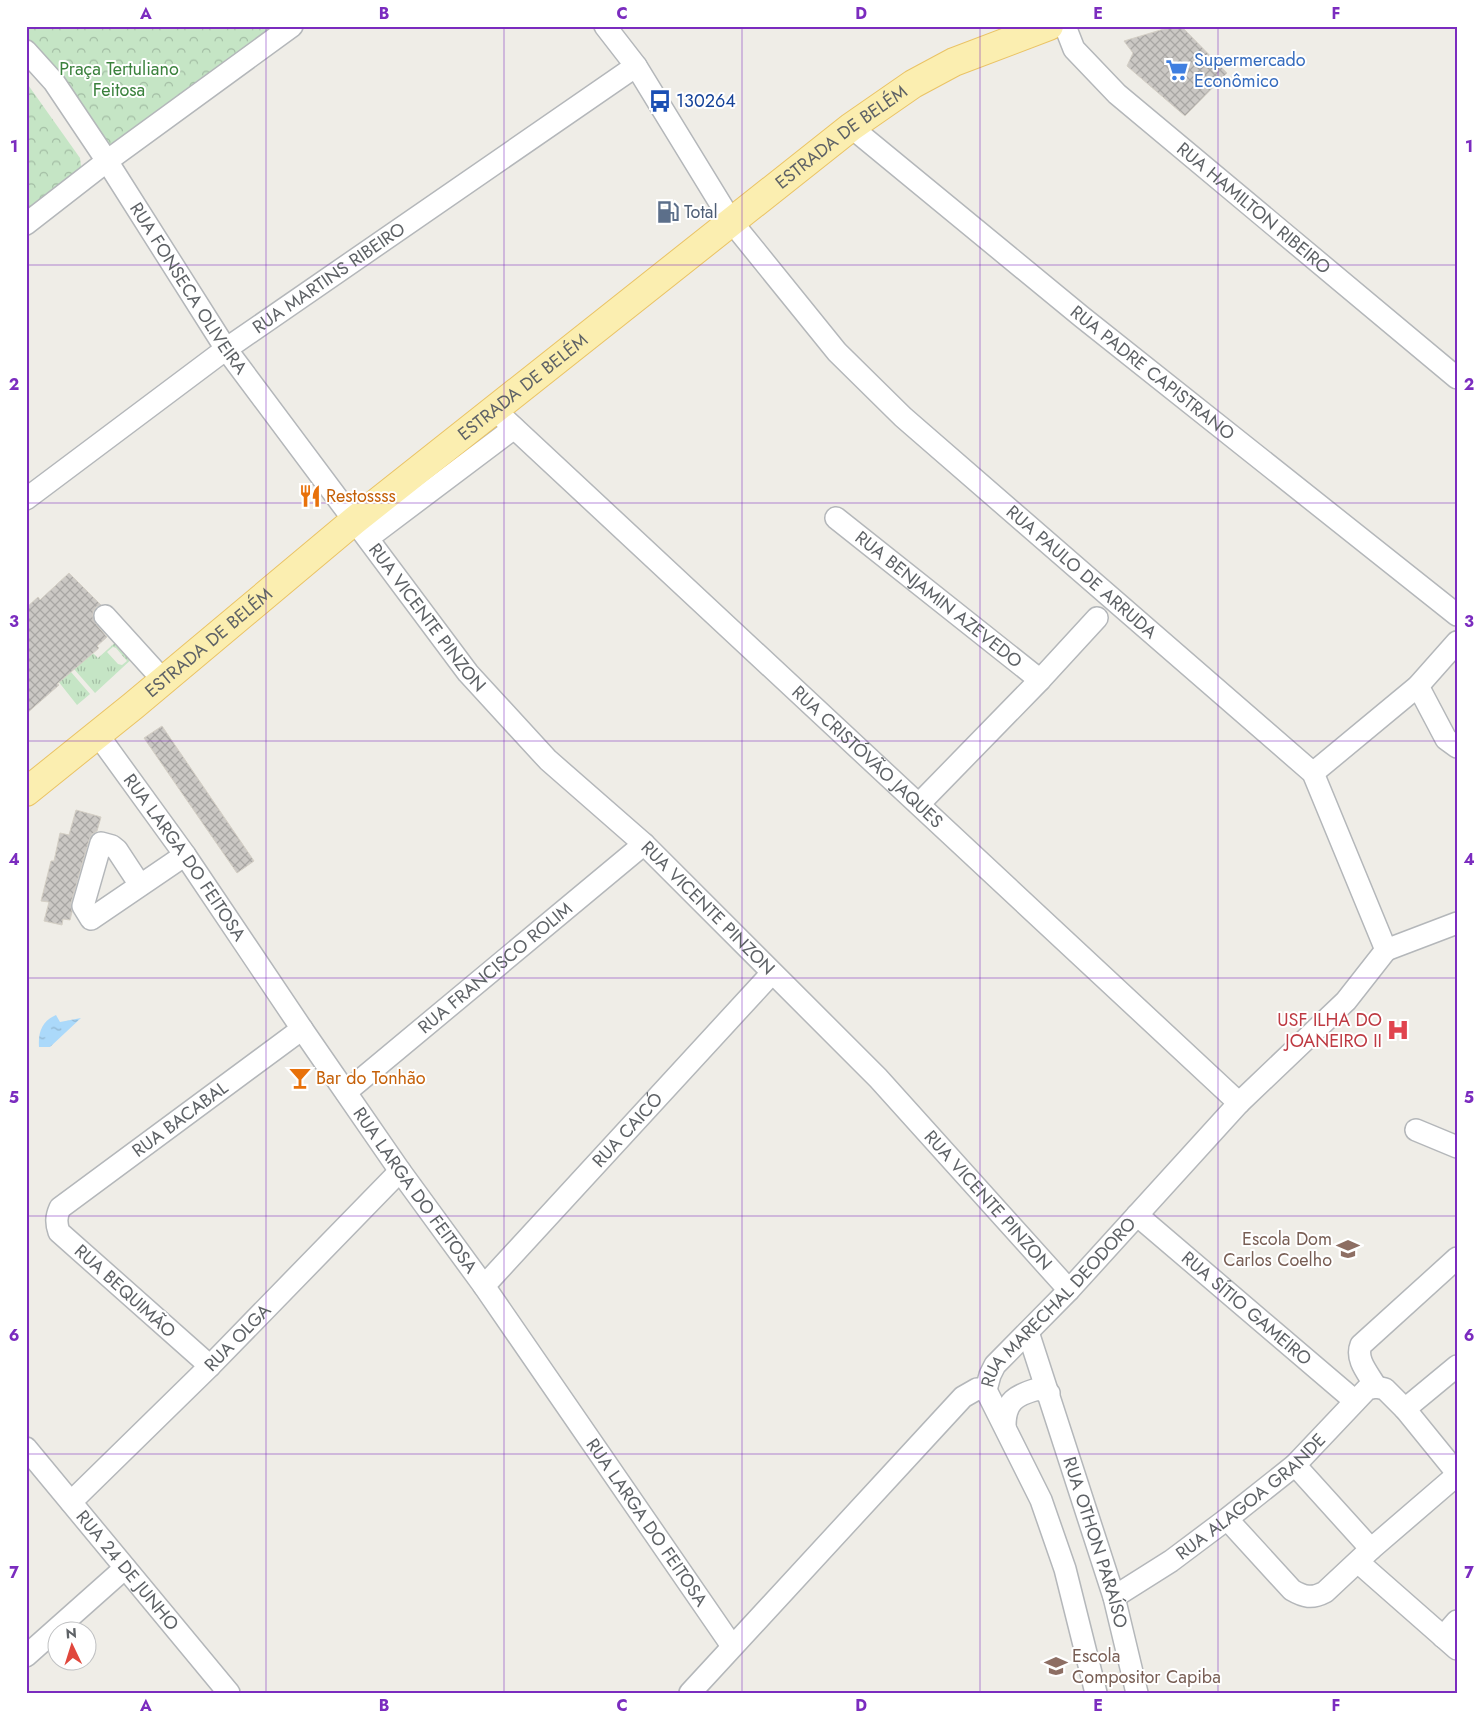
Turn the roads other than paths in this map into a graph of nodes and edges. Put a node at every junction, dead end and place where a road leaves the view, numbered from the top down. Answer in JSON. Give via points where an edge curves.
{"nodes":[{"id":1,"x":292,"y":26,"type":"edge"},
{"id":2,"x":605,"y":26,"type":"edge"},
{"id":3,"x":1049,"y":26,"type":"edge"},
{"id":4,"x":1065,"y":26,"type":"edge"},
{"id":5,"x":26,"y":51,"type":"edge"},
{"id":6,"x":636,"y":66,"type":"junction"},
{"id":7,"x":852,"y":127,"type":"junction"},
{"id":8,"x":107,"y":161,"type":"junction"},
{"id":9,"x":731,"y":221,"type":"junction"},
{"id":10,"x":26,"y":224,"type":"edge"},
{"id":11,"x":226,"y":349,"type":"junction"},
{"id":12,"x":1457,"y":378,"type":"edge"},
{"id":13,"x":504,"y":419,"type":"junction"},
{"id":14,"x":26,"y":499,"type":"edge"},
{"id":15,"x":836,"y":518,"type":"dead end"},
{"id":16,"x":361,"y":529,"type":"junction"},
{"id":17,"x":1457,"y":615,"type":"edge"},
{"id":18,"x":105,"y":616,"type":"dead end"},
{"id":19,"x":1097,"y":618,"type":"dead end"},
{"id":20,"x":1457,"y":642,"type":"edge"},
{"id":21,"x":1040,"y":680,"type":"junction"},
{"id":22,"x":164,"y":681,"type":"junction"},
{"id":23,"x":1418,"y":686,"type":"junction"},
{"id":24,"x":98,"y":735,"type":"junction"},
{"id":25,"x":1457,"y":747,"type":"edge"},
{"id":26,"x":1313,"y":773,"type":"junction"},
{"id":27,"x":26,"y":792,"type":"edge"},
{"id":28,"x":919,"y":804,"type":"junction"},
{"id":29,"x":644,"y":844,"type":"junction"},
{"id":30,"x":184,"y":855,"type":"junction"},
{"id":31,"x":140,"y":886,"type":"dead end"},
{"id":32,"x":1457,"y":923,"type":"edge"},
{"id":33,"x":1386,"y":950,"type":"junction"},
{"id":34,"x":772,"y":973,"type":"junction"},
{"id":35,"x":302,"y":1029,"type":"junction"},
{"id":36,"x":346,"y":1092,"type":"junction"},
{"id":37,"x":1239,"y":1103,"type":"junction"},
{"id":38,"x":1416,"y":1130,"type":"dead end"},
{"id":39,"x":1457,"y":1146,"type":"edge"},
{"id":40,"x":400,"y":1171,"type":"junction"},
{"id":41,"x":60,"y":1208,"type":"joint"},
{"id":42,"x":1137,"y":1215,"type":"junction"},
{"id":43,"x":1457,"y":1258,"type":"edge"},
{"id":44,"x":484,"y":1286,"type":"junction"},
{"id":45,"x":1069,"y":1290,"type":"junction"},
{"id":46,"x":1028,"y":1332,"type":"junction"},
{"id":47,"x":210,"y":1366,"type":"junction"},
{"id":48,"x":1457,"y":1366,"type":"edge"},
{"id":49,"x":1376,"y":1387,"type":"junction"},
{"id":50,"x":986,"y":1390,"type":"junction"},
{"id":51,"x":1049,"y":1393,"type":"junction"},
{"id":52,"x":1355,"y":1401,"type":"junction"},
{"id":53,"x":1405,"y":1409,"type":"junction"},
{"id":54,"x":1005,"y":1426,"type":"junction"},
{"id":55,"x":26,"y":1448,"type":"edge"},
{"id":56,"x":1294,"y":1464,"type":"junction"},
{"id":57,"x":1457,"y":1474,"type":"edge"},
{"id":58,"x":71,"y":1502,"type":"junction"},
{"id":59,"x":1227,"y":1519,"type":"junction"},
{"id":60,"x":1364,"y":1555,"type":"junction"},
{"id":61,"x":125,"y":1568,"type":"junction"},
{"id":62,"x":1114,"y":1596,"type":"junction"},
{"id":63,"x":1457,"y":1621,"type":"edge"},
{"id":64,"x":1450,"y":1643,"type":"edge"},
{"id":65,"x":732,"y":1646,"type":"junction"},
{"id":66,"x":26,"y":1656,"type":"edge"},
{"id":67,"x":229,"y":1693,"type":"edge"},
{"id":68,"x":690,"y":1693,"type":"edge"},
{"id":69,"x":1096,"y":1693,"type":"edge"},
{"id":70,"x":1137,"y":1693,"type":"edge"}],
"edges":[{"from":1,"to":8,"type":"street"},
{"from":2,"to":6,"type":"street","name":"RUA PAULO DE ARRUDA"},
{"from":3,"to":7,"type":"main road","name":"ESTRADA DE BELÉM","via":[[954,62],[913,84]]},
{"from":4,"to":12,"type":"street","name":"RUA HAMILTON RIBEIRO","via":[[1074,49],[1117,94]]},
{"from":5,"to":8,"type":"street","name":"RUA FONSECA OLIVEIRA","via":[[54,82]]},
{"from":6,"to":9,"type":"street","name":"RUA PAULO DE ARRUDA"},
{"from":6,"to":11,"type":"street","name":"RUA MARTINS RIBEIRO"},
{"from":7,"to":9,"type":"main road","name":"ESTRADA DE BELÉM"},
{"from":7,"to":17,"type":"street","name":"RUA PADRE CAPISTRANO","via":[[1082,317]]},
{"from":8,"to":10,"type":"street"},
{"from":8,"to":11,"type":"street","name":"RUA FONSECA OLIVEIRA"},
{"from":9,"to":13,"type":"main road","name":"ESTRADA DE BELÉM"},
{"from":9,"to":26,"type":"street","name":"RUA PAULO DE ARRUDA","via":[[837,352],[903,417]]},
{"from":11,"to":14,"type":"street","name":"RUA MARTINS RIBEIRO"},
{"from":11,"to":16,"type":"street","name":"RUA FONSECA OLIVEIRA"},
{"from":13,"to":16,"type":"main road","name":"ESTRADA DE BELÉM"},
{"from":13,"to":28,"type":"street","name":"RUA CRISTÓVÃO JAQUES"},
{"from":15,"to":21,"type":"street","name":"RUA BENJAMIN AZEVEDO"},
{"from":16,"to":22,"type":"main road","name":"ESTRADA DE BELÉM"},
{"from":16,"to":29,"type":"street","name":"RUA VICENTE PINZON","via":[[468,674],[548,760]]},
{"from":18,"to":22,"type":"street"},
{"from":19,"to":21,"type":"street"},
{"from":20,"to":23,"type":"street"},
{"from":21,"to":28,"type":"street"},
{"from":22,"to":24,"type":"main road","name":"ESTRADA DE BELÉM"},
{"from":23,"to":25,"type":"street","via":[[1446,739]]},
{"from":23,"to":26,"type":"street"},
{"from":24,"to":27,"type":"main road","name":"ESTRADA DE BELÉM"},
{"from":24,"to":30,"type":"street","name":"RUA LARGA DO FEITOSA"},
{"from":26,"to":33,"type":"street","name":"RUA PAULO DE ARRUDA"},
{"from":28,"to":37,"type":"street","name":"RUA CRISTÓVÃO JAQUES"},
{"from":29,"to":34,"type":"street","name":"RUA VICENTE PINZON"},
{"from":29,"to":36,"type":"street","name":"RUA FRANCISCO ROLIM"},
{"from":30,"to":31,"type":"street"},
{"from":30,"to":35,"type":"street","name":"RUA LARGA DO FEITOSA"},
{"from":32,"to":33,"type":"street"},
{"from":33,"to":37,"type":"street","name":"RUA MARECHAL DEODORO","via":[[1346,1001]]},
{"from":34,"to":44,"type":"street","name":"RUA CAICÓ"},
{"from":34,"to":45,"type":"street","name":"RUA VICENTE PINZON","via":[[878,1078]]},
{"from":35,"to":36,"type":"street","name":"RUA LARGA DO FEITOSA"},
{"from":35,"to":41,"type":"street","name":"RUA BACABAL"},
{"from":36,"to":40,"type":"street","name":"RUA LARGA DO FEITOSA"},
{"from":37,"to":42,"type":"street","name":"RUA MARECHAL DEODORO"},
{"from":38,"to":39,"type":"street"},
{"from":40,"to":44,"type":"street","name":"RUA LARGA DO FEITOSA"},
{"from":40,"to":47,"type":"street","name":"RUA OLGA"},
{"from":41,"to":47,"type":"street","name":"RUA BEQUIMÃO","via":[[56,1224],[59,1232]]},
{"from":42,"to":45,"type":"street","name":"RUA MARECHAL DEODORO"},
{"from":42,"to":52,"type":"street","name":"RUA SÍTIO GAMEIRO"},
{"from":43,"to":49,"type":"street","via":[[1360,1345],[1360,1360]]},
{"from":44,"to":65,"type":"street","name":"RUA LARGA DO FEITOSA"},
{"from":45,"to":46,"type":"street","name":"RUA MARECHAL DEODORO"},
{"from":46,"to":50,"type":"street","name":"RUA MARECHAL DEODORO","via":[[995,1365]]},
{"from":46,"to":51,"type":"street","name":"RUA OTHON PARAÍSO"},
{"from":47,"to":58,"type":"street","name":"RUA OLGA"},
{"from":48,"to":53,"type":"street"},
{"from":49,"to":52,"type":"street","name":"RUA ALAGOA GRANDE","via":[[1367,1389]]},
{"from":49,"to":53,"type":"street","via":[[1385,1389]]},
{"from":50,"to":54,"type":"street","name":"RUA OTHON PARAÍSO"},
{"from":50,"to":65,"type":"street","name":"RUA MARECHAL DEODORO","via":[[977,1389],[963,1397]]},
{"from":51,"to":54,"type":"street","via":[[1038,1389],[1018,1396],[1008,1407]]},
{"from":51,"to":62,"type":"street","name":"RUA OTHON PARAÍSO"},
{"from":52,"to":56,"type":"street","name":"RUA ALAGOA GRANDE"},
{"from":53,"to":57,"type":"street"},
{"from":54,"to":69,"type":"street","name":"RUA OTHON PARAÍSO","via":[[1041,1500],[1059,1551]]},
{"from":55,"to":58,"type":"street","name":"RUA 24 DE JUNHO"},
{"from":56,"to":59,"type":"street","name":"RUA ALAGOA GRANDE"},
{"from":56,"to":60,"type":"street"},
{"from":57,"to":60,"type":"street"},
{"from":58,"to":61,"type":"street","name":"RUA 24 DE JUNHO"},
{"from":59,"to":60,"type":"street","via":[[1292,1590],[1302,1596],[1318,1596],[1325,1592]]},
{"from":59,"to":62,"type":"street","name":"RUA ALAGOA GRANDE","via":[[1171,1561]]},
{"from":60,"to":64,"type":"street"},
{"from":61,"to":66,"type":"street"},
{"from":61,"to":67,"type":"street","name":"RUA 24 DE JUNHO"},
{"from":62,"to":70,"type":"street","name":"RUA OTHON PARAÍSO"},
{"from":63,"to":64,"type":"street"},
{"from":65,"to":68,"type":"street","name":"RUA MARECHAL DEODORO"}]}
